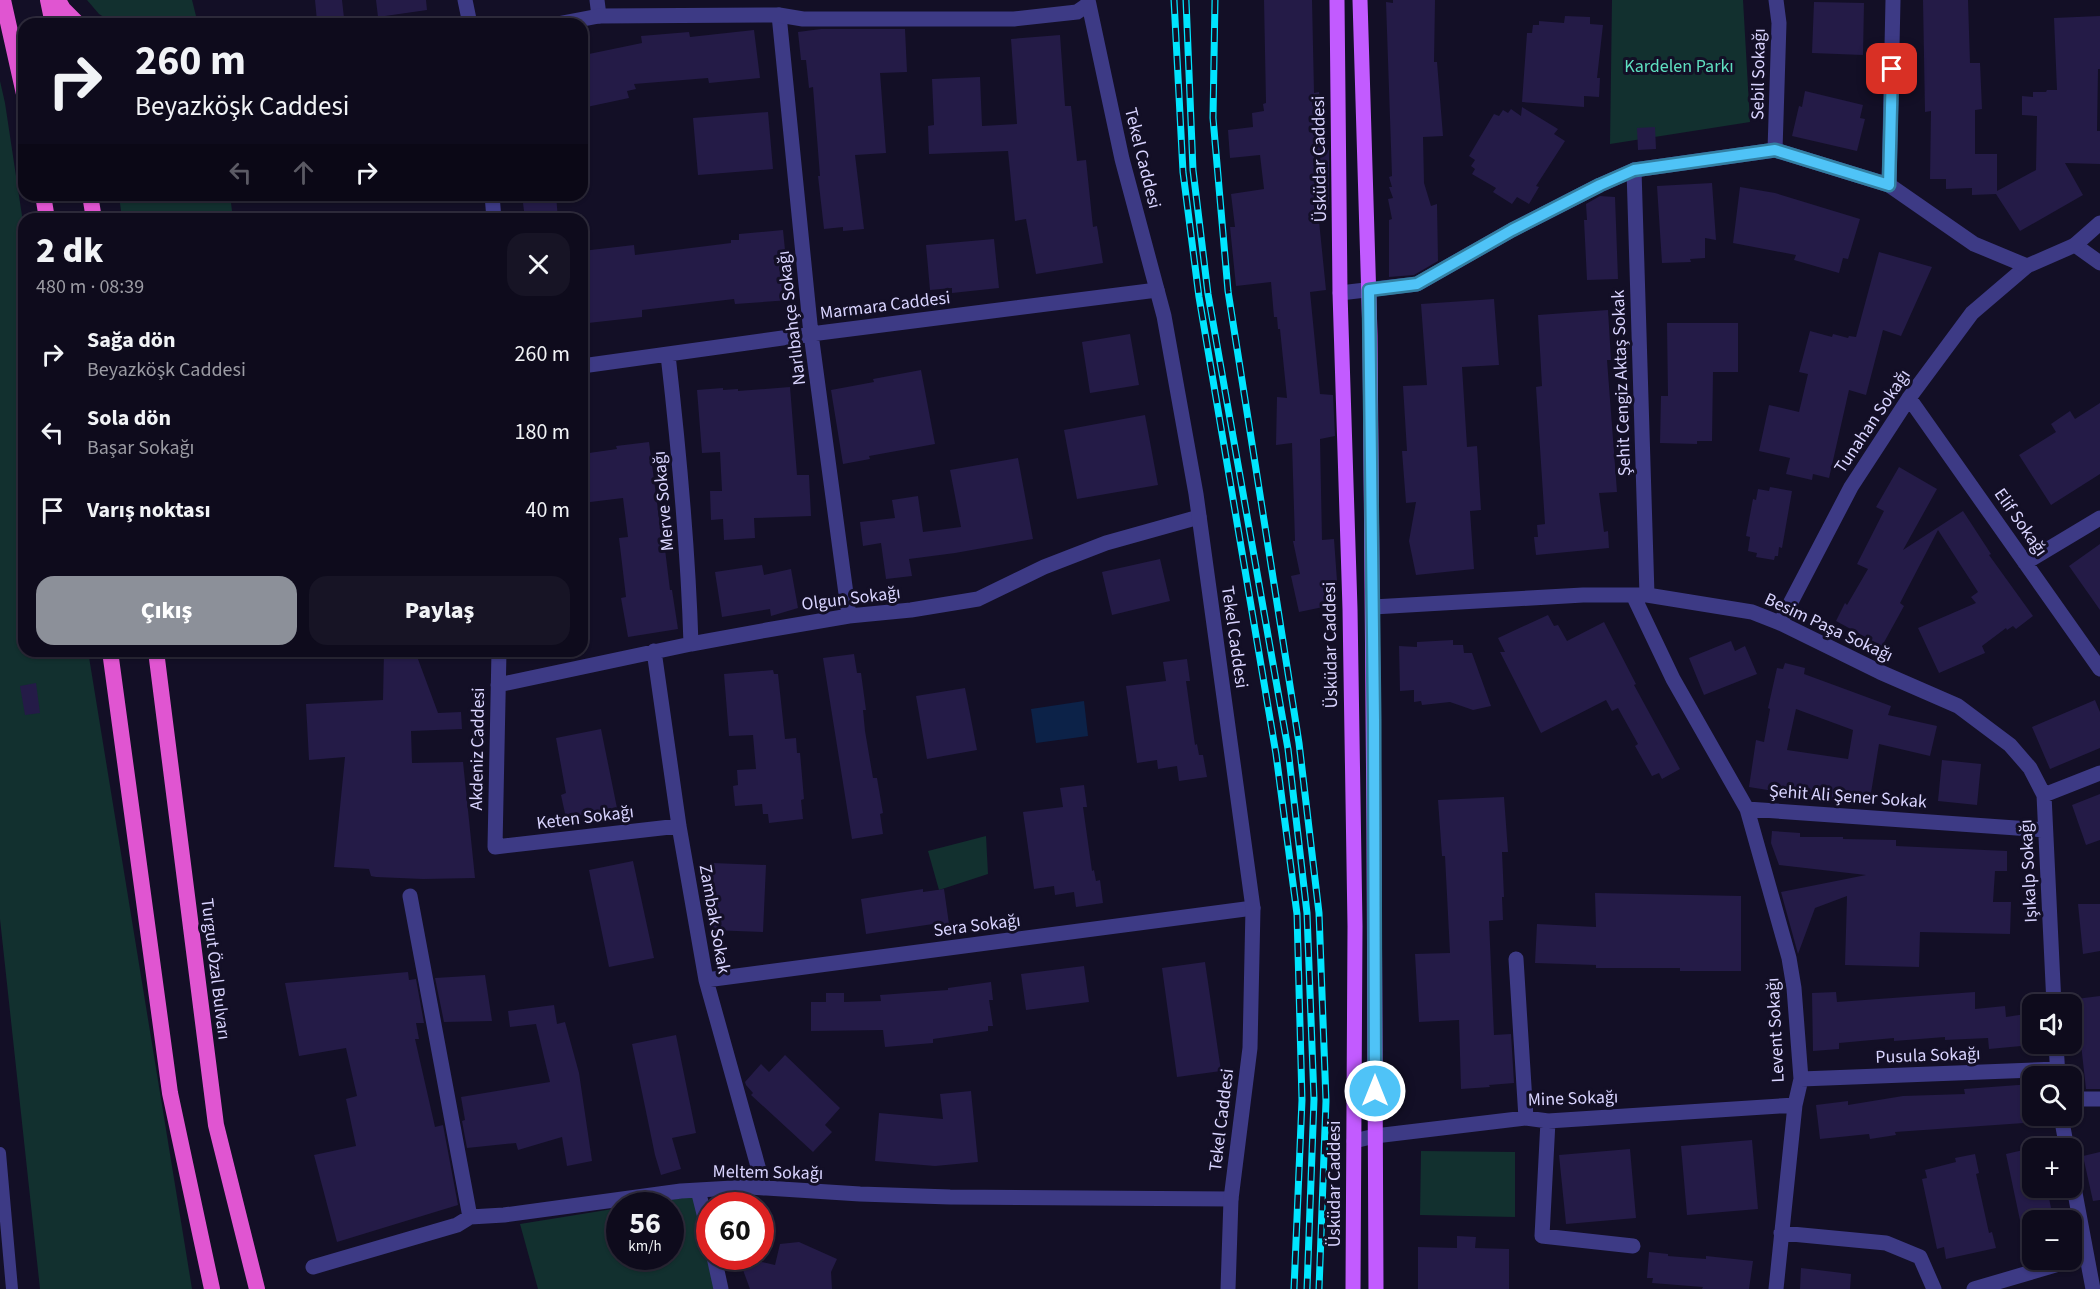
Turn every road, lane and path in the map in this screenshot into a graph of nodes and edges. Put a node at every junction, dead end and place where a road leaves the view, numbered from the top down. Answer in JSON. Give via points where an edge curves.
{"nodes":[{"id":1,"x":3,"y":0,"type":"edge"},
{"id":2,"x":48,"y":0,"type":"edge"},
{"id":3,"x":58,"y":0,"type":"edge"},
{"id":4,"x":465,"y":0,"type":"edge"},
{"id":5,"x":597,"y":0,"type":"edge"},
{"id":6,"x":1336,"y":0,"type":"edge"},
{"id":7,"x":1360,"y":0,"type":"edge"},
{"id":8,"x":1776,"y":0,"type":"edge"},
{"id":9,"x":1893,"y":0,"type":"edge"},
{"id":10,"x":1088,"y":3,"type":"edge"},
{"id":11,"x":779,"y":15,"type":"junction"},
{"id":12,"x":599,"y":16,"type":"junction"},
{"id":13,"x":52,"y":18,"type":"edge"},
{"id":14,"x":72,"y":18,"type":"edge"},
{"id":15,"x":469,"y":18,"type":"edge"},
{"id":16,"x":588,"y":18,"type":"edge"},
{"id":17,"x":18,"y":67,"type":"edge"},
{"id":18,"x":1775,"y":150,"type":"junction"},
{"id":19,"x":1634,"y":170,"type":"junction"},
{"id":20,"x":1889,"y":185,"type":"junction"},
{"id":21,"x":2100,"y":224,"type":"edge"},
{"id":22,"x":2075,"y":245,"type":"junction"},
{"id":23,"x":2100,"y":263,"type":"edge"},
{"id":24,"x":2027,"y":266,"type":"junction"},
{"id":25,"x":1157,"y":290,"type":"junction"},
{"id":26,"x":1369,"y":290,"type":"junction"},
{"id":27,"x":1340,"y":293,"type":"junction"},
{"id":28,"x":812,"y":334,"type":"junction"},
{"id":29,"x":668,"y":355,"type":"junction"},
{"id":30,"x":588,"y":365,"type":"edge"},
{"id":31,"x":1910,"y":398,"type":"junction"},
{"id":32,"x":1199,"y":517,"type":"junction"},
{"id":33,"x":2100,"y":518,"type":"edge"},
{"id":34,"x":2025,"y":563,"type":"junction"},
{"id":35,"x":1640,"y":595,"type":"junction"},
{"id":36,"x":1373,"y":607,"type":"junction"},
{"id":37,"x":1350,"y":609,"type":"junction"},
{"id":38,"x":849,"y":616,"type":"junction"},
{"id":39,"x":1780,"y":623,"type":"junction"},
{"id":40,"x":691,"y":644,"type":"junction"},
{"id":41,"x":654,"y":651,"type":"junction"},
{"id":42,"x":111,"y":657,"type":"edge"},
{"id":43,"x":157,"y":657,"type":"edge"},
{"id":44,"x":499,"y":657,"type":"edge"},
{"id":45,"x":2100,"y":669,"type":"edge"},
{"id":46,"x":498,"y":686,"type":"junction"},
{"id":47,"x":2100,"y":773,"type":"edge"},
{"id":48,"x":2044,"y":795,"type":"junction"},
{"id":49,"x":1748,"y":809,"type":"junction"},
{"id":50,"x":679,"y":826,"type":"junction"},
{"id":51,"x":2045,"y":830,"type":"junction"},
{"id":52,"x":495,"y":847,"type":"joint"},
{"id":53,"x":410,"y":896,"type":"dead end"},
{"id":54,"x":1253,"y":908,"type":"junction"},
{"id":55,"x":1516,"y":959,"type":"dead end"},
{"id":56,"x":706,"y":980,"type":"junction"},
{"id":57,"x":2053,"y":994,"type":"edge"},
{"id":58,"x":2022,"y":1074,"type":"edge"},
{"id":59,"x":1801,"y":1079,"type":"junction"},
{"id":60,"x":2082,"y":1099,"type":"edge"},
{"id":61,"x":2100,"y":1099,"type":"edge"},
{"id":62,"x":1795,"y":1105,"type":"junction"},
{"id":63,"x":1526,"y":1118,"type":"junction"},
{"id":64,"x":1548,"y":1121,"type":"junction"},
{"id":65,"x":1375,"y":1136,"type":"junction"},
{"id":66,"x":1354,"y":1141,"type":"junction"},
{"id":67,"x":0,"y":1153,"type":"edge"},
{"id":68,"x":764,"y":1188,"type":"junction"},
{"id":69,"x":698,"y":1190,"type":"joint"},
{"id":70,"x":2076,"y":1198,"type":"edge"},
{"id":71,"x":1231,"y":1199,"type":"junction"},
{"id":72,"x":470,"y":1217,"type":"junction"},
{"id":73,"x":1781,"y":1233,"type":"junction"},
{"id":74,"x":1633,"y":1246,"type":"dead end"},
{"id":75,"x":2086,"y":1256,"type":"junction"},
{"id":76,"x":313,"y":1267,"type":"dead end"},
{"id":77,"x":717,"y":1270,"type":"edge"},
{"id":78,"x":12,"y":1289,"type":"edge"},
{"id":79,"x":212,"y":1289,"type":"edge"},
{"id":80,"x":257,"y":1289,"type":"edge"},
{"id":81,"x":722,"y":1289,"type":"edge"},
{"id":82,"x":1228,"y":1289,"type":"edge"},
{"id":83,"x":1353,"y":1289,"type":"edge"},
{"id":84,"x":1376,"y":1289,"type":"edge"},
{"id":85,"x":1776,"y":1289,"type":"edge"},
{"id":86,"x":1934,"y":1289,"type":"edge"},
{"id":87,"x":1974,"y":1289,"type":"edge"},
{"id":88,"x":2093,"y":1289,"type":"edge"}],
"edges":[{"from":1,"to":17,"type":"highway"},
{"from":2,"to":13,"type":"highway"},
{"from":3,"to":14,"type":"highway"},
{"from":4,"to":15,"type":"street"},
{"from":5,"to":12,"type":"street"},
{"from":6,"to":27,"type":"main road","name":"Üsküdar Caddesi"},
{"from":7,"to":26,"type":"main road"},
{"from":8,"to":18,"type":"street","name":"Sebil Sokağı","via":[[1779,22]]},
{"from":9,"to":20,"type":"street"},
{"from":10,"to":11,"type":"street","via":[[1077,12],[1014,19]]},
{"from":10,"to":25,"type":"street","name":"Tekel Caddesi","via":[[1122,159]]},
{"from":11,"to":12,"type":"street"},
{"from":11,"to":28,"type":"street","name":"Narlıbahçe Sokağı"},
{"from":12,"to":16,"type":"street"},
{"from":18,"to":19,"type":"street"},
{"from":18,"to":20,"type":"street"},
{"from":19,"to":26,"type":"street","via":[[1512,230],[1417,284]]},
{"from":19,"to":35,"type":"street","name":"Şehit Cengiz Aktaş Sokak"},
{"from":20,"to":24,"type":"street","via":[[1974,244]]},
{"from":21,"to":22,"type":"street","name":"Tunahan Sokağı"},
{"from":22,"to":23,"type":"street"},
{"from":22,"to":24,"type":"street","name":"Tunahan Sokağı"},
{"from":24,"to":31,"type":"street","name":"Tunahan Sokağı","via":[[1972,313]]},
{"from":25,"to":28,"type":"street","name":"Marmara Caddesi"},
{"from":25,"to":32,"type":"street","name":"Tekel Caddesi"},
{"from":26,"to":27,"type":"street"},
{"from":26,"to":36,"type":"main road"},
{"from":27,"to":37,"type":"main road","name":"Üsküdar Caddesi"},
{"from":28,"to":29,"type":"street","name":"Marmara Caddesi"},
{"from":28,"to":38,"type":"street","name":"Narlıbahçe Sokağı"},
{"from":29,"to":30,"type":"street","name":"Marmara Caddesi"},
{"from":29,"to":40,"type":"street","name":"Merve Sokağı","via":[[682,486]]},
{"from":31,"to":34,"type":"street","name":"Elif Sokağı"},
{"from":31,"to":39,"type":"street","name":"Tunahan Sokağı","via":[[1851,487]]},
{"from":32,"to":38,"type":"street","name":"Olgun Sokağı","via":[[1106,543],[978,599]]},
{"from":32,"to":54,"type":"street","name":"Tekel Caddesi"},
{"from":33,"to":34,"type":"street"},
{"from":34,"to":45,"type":"street","name":"Elif Sokağı"},
{"from":35,"to":36,"type":"street","name":"Besim Paşa Sokağı"},
{"from":35,"to":39,"type":"street","name":"Besim Paşa Sokağı","via":[[1752,612]]},
{"from":35,"to":49,"type":"street","name":"Şehit Ali Şener Sokak","via":[[1673,679]]},
{"from":36,"to":37,"type":"main road"},
{"from":36,"to":65,"type":"main road"},
{"from":37,"to":66,"type":"main road","name":"Üsküdar Caddesi"},
{"from":38,"to":40,"type":"street","name":"Olgun Sokağı"},
{"from":39,"to":48,"type":"street","name":"Besim Paşa Sokağı","via":[[1958,706],[2010,746],[2030,768]]},
{"from":40,"to":41,"type":"street","name":"Olgun Sokağı"},
{"from":41,"to":46,"type":"street","name":"Olgun Sokağı"},
{"from":41,"to":50,"type":"street","name":"Zambak Sokak"},
{"from":42,"to":79,"type":"highway","via":[[170,1093]]},
{"from":43,"to":80,"type":"highway","name":"Turgut Özal Bulvarı","via":[[216,1125]]},
{"from":44,"to":46,"type":"street","name":"Akdeniz Caddesi"},
{"from":46,"to":52,"type":"street","name":"Akdeniz Caddesi"},
{"from":47,"to":48,"type":"street","name":"Işıkalp Sokağı"},
{"from":48,"to":51,"type":"street","name":"Işıkalp Sokağı"},
{"from":49,"to":51,"type":"street","name":"Şehit Ali Şener Sokak"},
{"from":49,"to":59,"type":"street","name":"Levent Sokağı","via":[[1789,957]]},
{"from":50,"to":52,"type":"street","name":"Keten Sokağı"},
{"from":50,"to":56,"type":"street","name":"Zambak Sokak"},
{"from":51,"to":57,"type":"street","name":"Işıkalp Sokağı"},
{"from":53,"to":72,"type":"street"},
{"from":54,"to":56,"type":"street","name":"Sera Sokağı"},
{"from":54,"to":71,"type":"street","name":"Tekel Caddesi","via":[[1250,1048]]},
{"from":55,"to":63,"type":"street"},
{"from":56,"to":68,"type":"street","name":"Zambak Sokak"},
{"from":58,"to":59,"type":"street","name":"Pusula Sokağı"},
{"from":59,"to":62,"type":"street","name":"Levent Sokağı"},
{"from":60,"to":61,"type":"street"},
{"from":62,"to":64,"type":"street","name":"Mine Sokağı"},
{"from":62,"to":73,"type":"street","name":"Levent Sokağı"},
{"from":63,"to":64,"type":"street","name":"Mine Sokağı"},
{"from":63,"to":65,"type":"street","name":"Mine Sokağı"},
{"from":64,"to":74,"type":"street","via":[[1542,1236]]},
{"from":65,"to":66,"type":"street","name":"Mine Sokağı"},
{"from":65,"to":84,"type":"main road"},
{"from":66,"to":83,"type":"main road","name":"Üsküdar Caddesi"},
{"from":67,"to":78,"type":"street"},
{"from":68,"to":69,"type":"street","name":"Meltem Sokağı"},
{"from":68,"to":71,"type":"street","name":"Meltem Sokağı","via":[[950,1197]]},
{"from":69,"to":72,"type":"street","name":"Meltem Sokağı"},
{"from":70,"to":75,"type":"street"},
{"from":71,"to":82,"type":"street","name":"Tekel Caddesi"},
{"from":72,"to":76,"type":"street","name":"Meltem Sokağı","via":[[457,1225]]},
{"from":73,"to":85,"type":"street","name":"Levent Sokağı"},
{"from":73,"to":86,"type":"street","via":[[1886,1243],[1920,1257]]},
{"from":75,"to":87,"type":"street"},
{"from":75,"to":88,"type":"street"},
{"from":77,"to":81,"type":"street"}]}
